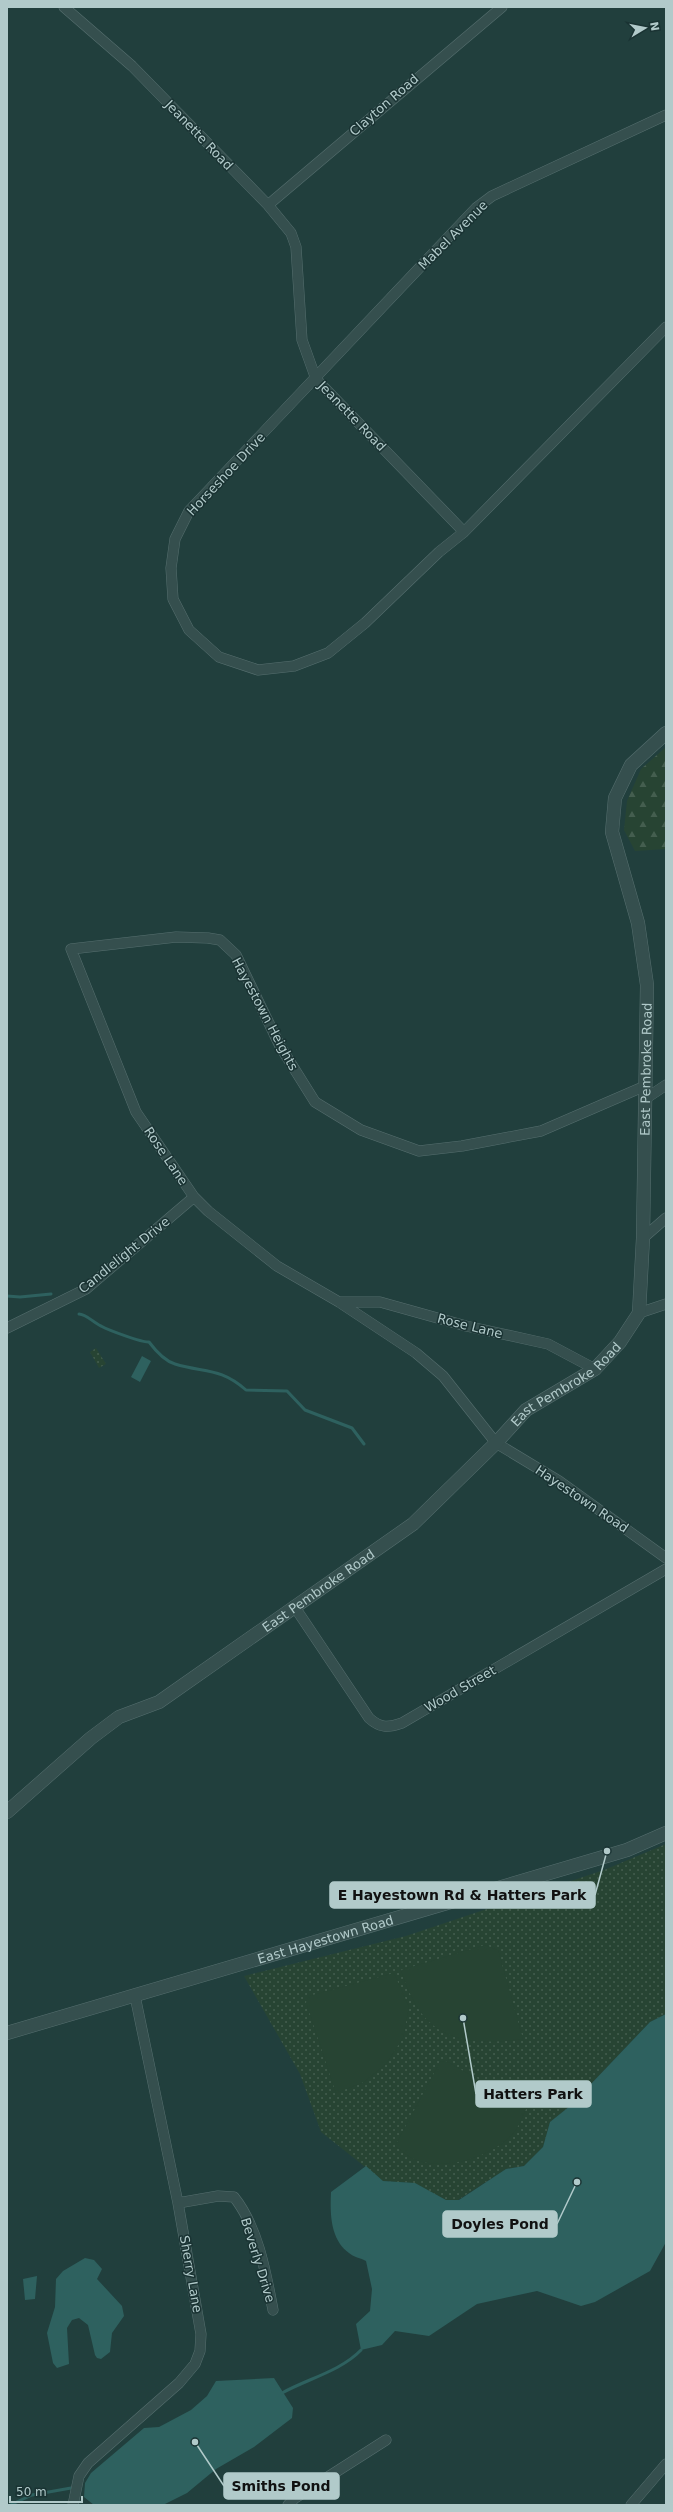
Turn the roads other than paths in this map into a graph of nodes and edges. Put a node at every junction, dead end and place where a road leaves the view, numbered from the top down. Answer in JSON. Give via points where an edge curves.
{"nodes":[{"id":1,"x":64,"y":7,"type":"edge"},
{"id":2,"x":502,"y":7,"type":"edge"},
{"id":3,"x":666,"y":115,"type":"edge"},
{"id":4,"x":268,"y":205,"type":"junction"},
{"id":5,"x":666,"y":327,"type":"edge"},
{"id":6,"x":316,"y":379,"type":"junction"},
{"id":7,"x":464,"y":532,"type":"junction"},
{"id":8,"x":666,"y":733,"type":"edge"},
{"id":9,"x":70,"y":949,"type":"joint"},
{"id":10,"x":666,"y":1085,"type":"edge"},
{"id":11,"x":645,"y":1092,"type":"junction"},
{"id":12,"x":194,"y":1197,"type":"junction"},
{"id":13,"x":666,"y":1218,"type":"edge"},
{"id":14,"x":643,"y":1238,"type":"junction"},
{"id":15,"x":339,"y":1302,"type":"junction"},
{"id":16,"x":666,"y":1304,"type":"edge"},
{"id":17,"x":639,"y":1314,"type":"junction"},
{"id":18,"x":7,"y":1328,"type":"edge"},
{"id":19,"x":595,"y":1369,"type":"junction"},
{"id":20,"x":496,"y":1443,"type":"junction"},
{"id":21,"x":666,"y":1558,"type":"edge"},
{"id":22,"x":666,"y":1569,"type":"edge"},
{"id":23,"x":294,"y":1606,"type":"junction"},
{"id":24,"x":7,"y":1812,"type":"edge"},
{"id":25,"x":666,"y":1833,"type":"edge"},
{"id":26,"x":135,"y":1996,"type":"junction"},
{"id":27,"x":7,"y":2033,"type":"edge"},
{"id":28,"x":178,"y":2203,"type":"junction"},
{"id":29,"x":273,"y":2310,"type":"dead end"},
{"id":30,"x":386,"y":2440,"type":"dead end"},
{"id":31,"x":666,"y":2464,"type":"edge"},
{"id":32,"x":73,"y":2505,"type":"edge"},
{"id":33,"x":288,"y":2505,"type":"edge"},
{"id":34,"x":631,"y":2505,"type":"edge"}],
"edges":[{"from":1,"to":4,"type":"street","name":"Jeanette Road","via":[[132,66]]},
{"from":2,"to":4,"type":"street","name":"Clayton Road"},
{"from":3,"to":6,"type":"street","name":"Mabel Avenue","via":[[492,196],[476,208]]},
{"from":4,"to":6,"type":"street","name":"Jeanette Road","via":[[291,233],[296,247],[302,340]]},
{"from":5,"to":7,"type":"street"},
{"from":6,"to":7,"type":"street","name":"Jeanette Road"},
{"from":6,"to":7,"type":"street","name":"Horseshoe Drive","via":[[189,511],[175,539],[171,568],[173,599],[189,630],[219,657],[258,670],[294,666],[328,653],[365,623],[439,552]]},
{"from":8,"to":11,"type":"street","name":"East Pembroke Road","via":[[631,765],[615,798],[612,832],[638,923],[647,985]]},
{"from":9,"to":11,"type":"street","name":"Hayestown Heights","via":[[176,937],[220,940],[236,955],[280,1046],[315,1102],[361,1130],[419,1151],[462,1146],[541,1130]]},
{"from":9,"to":12,"type":"street","name":"Rose Lane","via":[[136,1112]]},
{"from":10,"to":11,"type":"street","name":"Hayestown Heights"},
{"from":11,"to":14,"type":"street","name":"East Pembroke Road"},
{"from":12,"to":15,"type":"street","name":"Rose Lane","via":[[277,1266]]},
{"from":12,"to":18,"type":"street","name":"Candlelight Drive","via":[[86,1289]]},
{"from":13,"to":14,"type":"street"},
{"from":14,"to":17,"type":"street","name":"East Pembroke Road"},
{"from":15,"to":19,"type":"street","name":"Rose Lane","via":[[380,1302],[466,1326],[548,1344]]},
{"from":15,"to":20,"type":"street","name":"Rose Lane","via":[[416,1353],[443,1376]]},
{"from":16,"to":17,"type":"street"},
{"from":17,"to":19,"type":"street","name":"East Pembroke Road","via":[[620,1342]]},
{"from":19,"to":20,"type":"street","name":"East Pembroke Road","via":[[526,1410]]},
{"from":20,"to":21,"type":"street","name":"Hayestown Road","via":[[559,1482]]},
{"from":20,"to":23,"type":"street","name":"East Pembroke Road","via":[[412,1524]]},
{"from":22,"to":23,"type":"street","name":"Wood Street","via":[[402,1723],[389,1727],[378,1725],[369,1718]]},
{"from":23,"to":24,"type":"street","name":"East Pembroke Road","via":[[159,1702],[119,1717],[91,1738]]},
{"from":25,"to":26,"type":"street","name":"East Hayestown Road","via":[[627,1850]]},
{"from":26,"to":27,"type":"street","name":"East Hayestown Road"},
{"from":26,"to":28,"type":"street","name":"Sherry Lane"},
{"from":28,"to":29,"type":"street","name":"Beverly Drive","via":[[218,2196],[234,2197],[250,2226],[268,2281]]},
{"from":28,"to":32,"type":"street","name":"Sherry Lane","via":[[201,2334],[200,2352],[195,2364],[180,2383],[88,2464],[79,2476]]},
{"from":30,"to":33,"type":"street"},
{"from":31,"to":34,"type":"street"}]}
